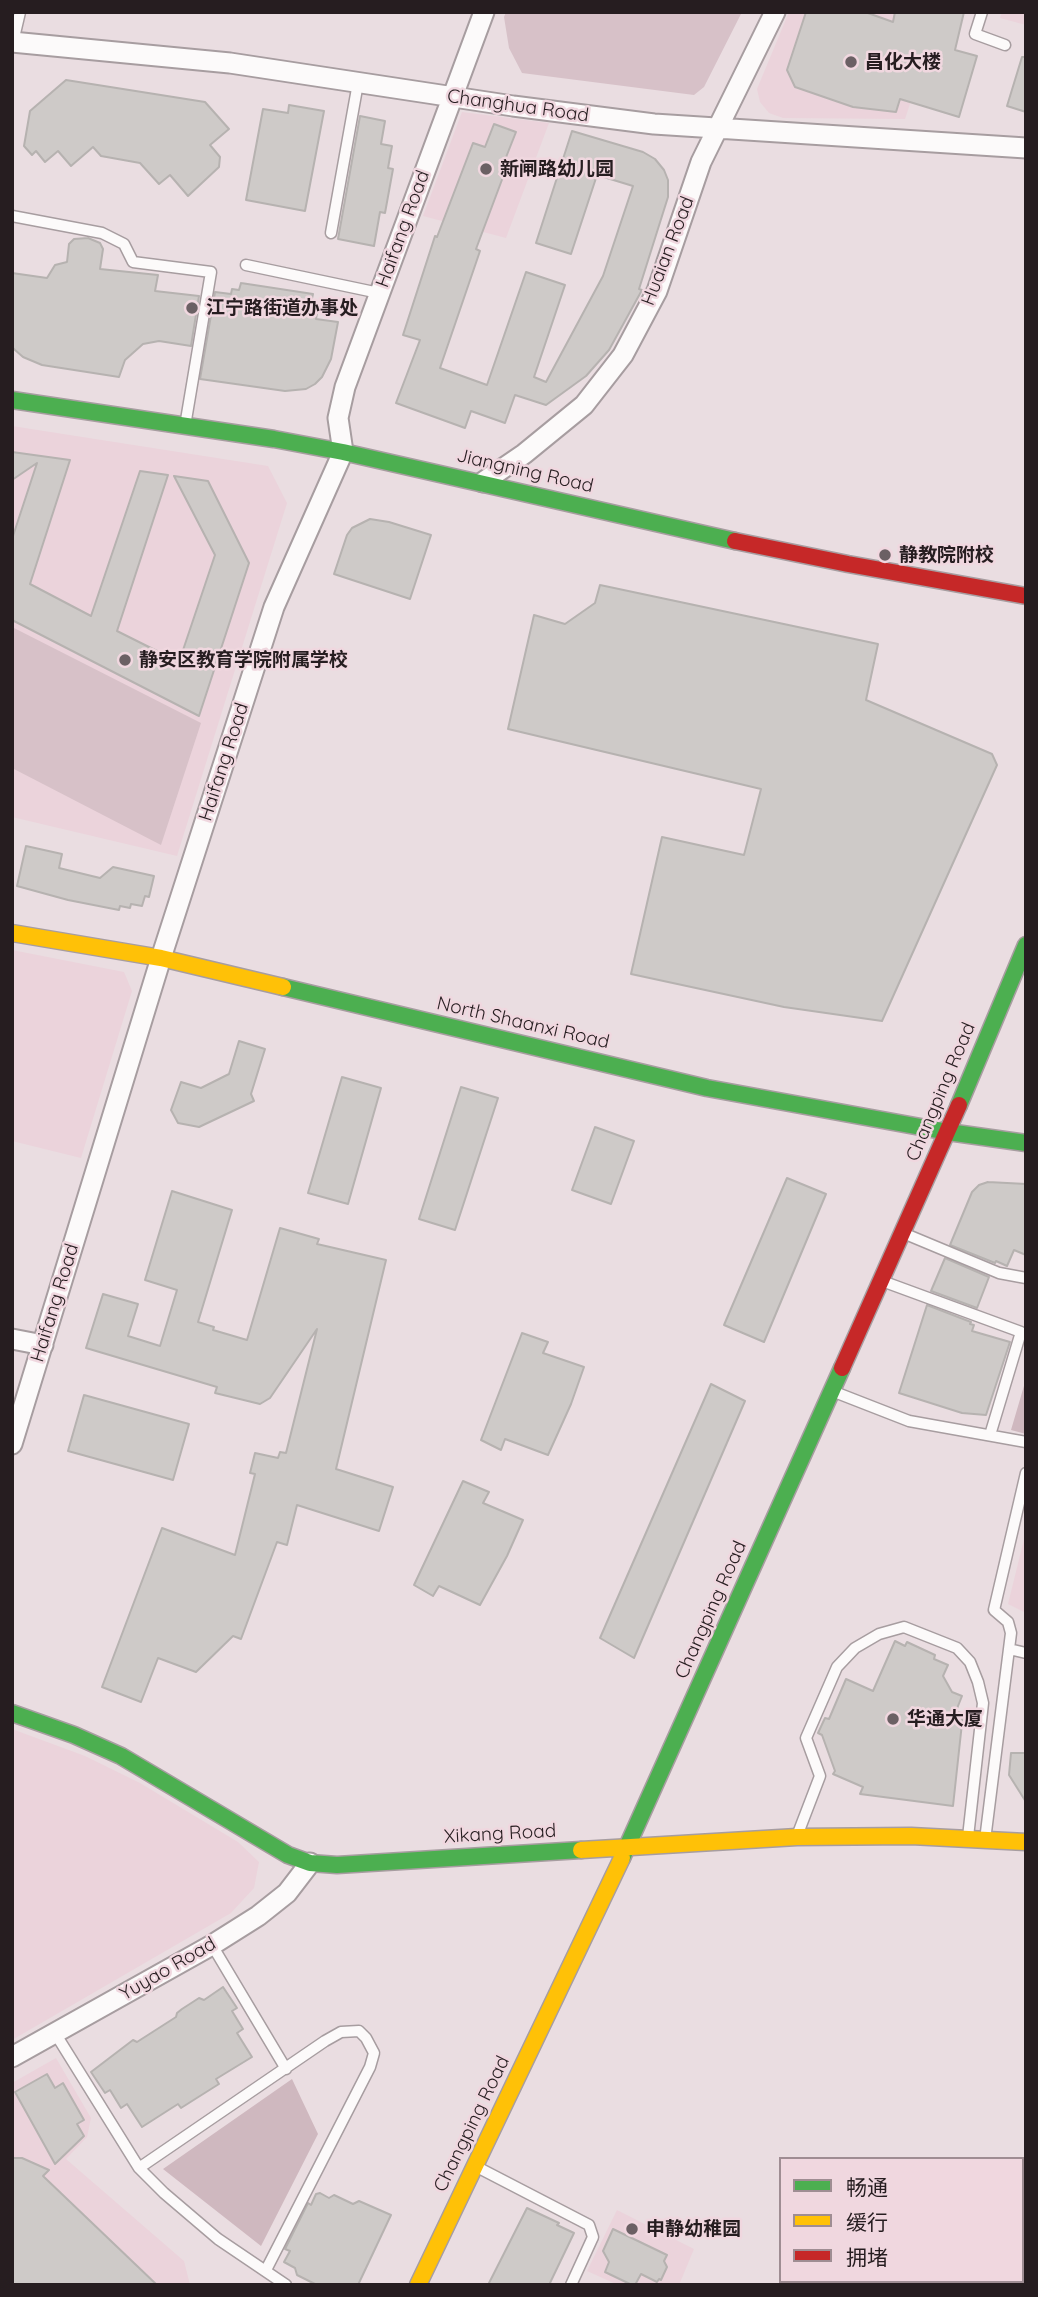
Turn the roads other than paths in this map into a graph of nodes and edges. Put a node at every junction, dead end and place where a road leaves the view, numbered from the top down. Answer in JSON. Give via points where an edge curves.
{"nodes":[{"id":1,"x":20,"y":12,"type":"edge"},
{"id":2,"x":484,"y":12,"type":"edge"},
{"id":3,"x":775,"y":12,"type":"edge"},
{"id":4,"x":982,"y":12,"type":"edge"},
{"id":5,"x":13,"y":43,"type":"edge"},
{"id":6,"x":1005,"y":46,"type":"dead end"},
{"id":7,"x":358,"y":83,"type":"junction"},
{"id":8,"x":451,"y":97,"type":"junction"},
{"id":9,"x":718,"y":127,"type":"junction"},
{"id":10,"x":1026,"y":148,"type":"edge"},
{"id":11,"x":12,"y":216,"type":"edge"},
{"id":12,"x":331,"y":233,"type":"dead end"},
{"id":13,"x":246,"y":265,"type":"dead end"},
{"id":14,"x":379,"y":293,"type":"junction"},
{"id":15,"x":12,"y":400,"type":"edge"},
{"id":16,"x":185,"y":426,"type":"junction"},
{"id":17,"x":344,"y":452,"type":"junction"},
{"id":18,"x":483,"y":482,"type":"junction"},
{"id":19,"x":1026,"y":596,"type":"edge"},
{"id":20,"x":12,"y":933,"type":"edge"},
{"id":21,"x":1026,"y":945,"type":"edge"},
{"id":22,"x":161,"y":958,"type":"junction"},
{"id":23,"x":947,"y":1132,"type":"junction"},
{"id":24,"x":1026,"y":1143,"type":"edge"},
{"id":25,"x":902,"y":1233,"type":"junction"},
{"id":26,"x":1026,"y":1278,"type":"edge"},
{"id":27,"x":881,"y":1280,"type":"junction"},
{"id":28,"x":12,"y":1339,"type":"edge"},
{"id":29,"x":43,"y":1345,"type":"junction"},
{"id":30,"x":832,"y":1391,"type":"junction"},
{"id":31,"x":990,"y":1435,"type":"junction"},
{"id":32,"x":1026,"y":1442,"type":"edge"},
{"id":33,"x":12,"y":1444,"type":"edge"},
{"id":34,"x":1026,"y":1473,"type":"edge"},
{"id":35,"x":1009,"y":1649,"type":"junction"},
{"id":36,"x":1026,"y":1653,"type":"edge"},
{"id":37,"x":12,"y":1713,"type":"edge"},
{"id":38,"x":797,"y":1837,"type":"junction"},
{"id":39,"x":968,"y":1839,"type":"junction"},
{"id":40,"x":985,"y":1840,"type":"junction"},
{"id":41,"x":1026,"y":1842,"type":"edge"},
{"id":42,"x":627,"y":1848,"type":"junction"},
{"id":43,"x":310,"y":1863,"type":"junction"},
{"id":44,"x":212,"y":1945,"type":"junction"},
{"id":45,"x":55,"y":2033,"type":"junction"},
{"id":46,"x":12,"y":2057,"type":"edge"},
{"id":47,"x":286,"y":2069,"type":"junction"},
{"id":48,"x":475,"y":2166,"type":"junction"},
{"id":49,"x":139,"y":2168,"type":"junction"},
{"id":50,"x":266,"y":2270,"type":"junction"},
{"id":51,"x":286,"y":2285,"type":"edge"},
{"id":52,"x":418,"y":2285,"type":"edge"},
{"id":53,"x":571,"y":2285,"type":"edge"}],
"edges":[{"from":1,"to":5,"type":"lane"},
{"from":2,"to":8,"type":"street","name":"Haifang Road"},
{"from":3,"to":9,"type":"street","name":"Huaian Road"},
{"from":4,"to":6,"type":"lane","via":[[975,34]]},
{"from":5,"to":7,"type":"street","name":"Changhua Road","via":[[229,63]]},
{"from":7,"to":8,"type":"street","name":"Changhua Road"},
{"from":7,"to":12,"type":"lane"},
{"from":8,"to":9,"type":"street","name":"Changhua Road","via":[[654,124]]},
{"from":8,"to":14,"type":"street","name":"Haifang Road"},
{"from":9,"to":10,"type":"street","name":"Changhua Road"},
{"from":9,"to":18,"type":"street","name":"Huaian Road","via":[[701,162],[657,291],[623,355],[584,405]]},
{"from":11,"to":16,"type":"lane","via":[[102,233],[124,244],[134,262],[211,272]]},
{"from":13,"to":14,"type":"lane"},
{"from":14,"to":17,"type":"street","name":"Haifang Road","via":[[338,418]]},
{"from":15,"to":16,"type":"street","name":"Jiangning Road"},
{"from":16,"to":17,"type":"street","name":"Jiangning Road"},
{"from":17,"to":18,"type":"street","name":"Jiangning Road"},
{"from":17,"to":22,"type":"street","name":"Haifang Road","via":[[274,607]]},
{"from":18,"to":19,"type":"street","name":"Jiangning Road","via":[[664,526]]},
{"from":20,"to":22,"type":"street","name":"North Shaanxi Road"},
{"from":21,"to":23,"type":"street","name":"Changping Road"},
{"from":22,"to":23,"type":"street","name":"North Shaanxi Road","via":[[707,1088]]},
{"from":22,"to":29,"type":"street","name":"Haifang Road"},
{"from":23,"to":24,"type":"street","name":"North Shaanxi Road"},
{"from":23,"to":25,"type":"street","name":"Changping Road"},
{"from":25,"to":26,"type":"lane","via":[[999,1273]]},
{"from":25,"to":27,"type":"street","name":"Changping Road"},
{"from":27,"to":30,"type":"street","name":"Changping Road"},
{"from":27,"to":31,"type":"lane","via":[[1021,1332]]},
{"from":28,"to":29,"type":"street"},
{"from":29,"to":33,"type":"street","name":"Haifang Road"},
{"from":30,"to":31,"type":"lane","via":[[909,1421]]},
{"from":30,"to":42,"type":"street","name":"Changping Road"},
{"from":31,"to":32,"type":"lane"},
{"from":34,"to":35,"type":"lane","via":[[994,1610],[1008,1622]]},
{"from":35,"to":36,"type":"lane"},
{"from":35,"to":40,"type":"lane"},
{"from":37,"to":43,"type":"street","name":"Xikang Road","via":[[121,1756],[288,1855]]},
{"from":38,"to":39,"type":"street","name":"Xikang Road"},
{"from":38,"to":39,"type":"lane","via":[[820,1776],[806,1738],[837,1667],[855,1648],[878,1634],[904,1627],[957,1648],[970,1662],[978,1682],[983,1703]]},
{"from":38,"to":42,"type":"street","name":"Xikang Road"},
{"from":39,"to":40,"type":"street","name":"Xikang Road"},
{"from":40,"to":41,"type":"street","name":"Xikang Road"},
{"from":42,"to":43,"type":"street","name":"Xikang Road"},
{"from":42,"to":48,"type":"street","name":"Changping Road"},
{"from":43,"to":44,"type":"street","name":"Yuyao Road","via":[[287,1893]]},
{"from":44,"to":45,"type":"street","name":"Yuyao Road"},
{"from":44,"to":47,"type":"lane"},
{"from":45,"to":46,"type":"street","name":"Yuyao Road"},
{"from":45,"to":49,"type":"lane"},
{"from":47,"to":49,"type":"lane"},
{"from":47,"to":50,"type":"lane","via":[[341,2032],[359,2031],[374,2053]]},
{"from":48,"to":52,"type":"street","name":"Changping Road"},
{"from":48,"to":53,"type":"lane","via":[[589,2225],[593,2237]]},
{"from":49,"to":50,"type":"lane","via":[[218,2239]]},
{"from":50,"to":51,"type":"lane"}]}
